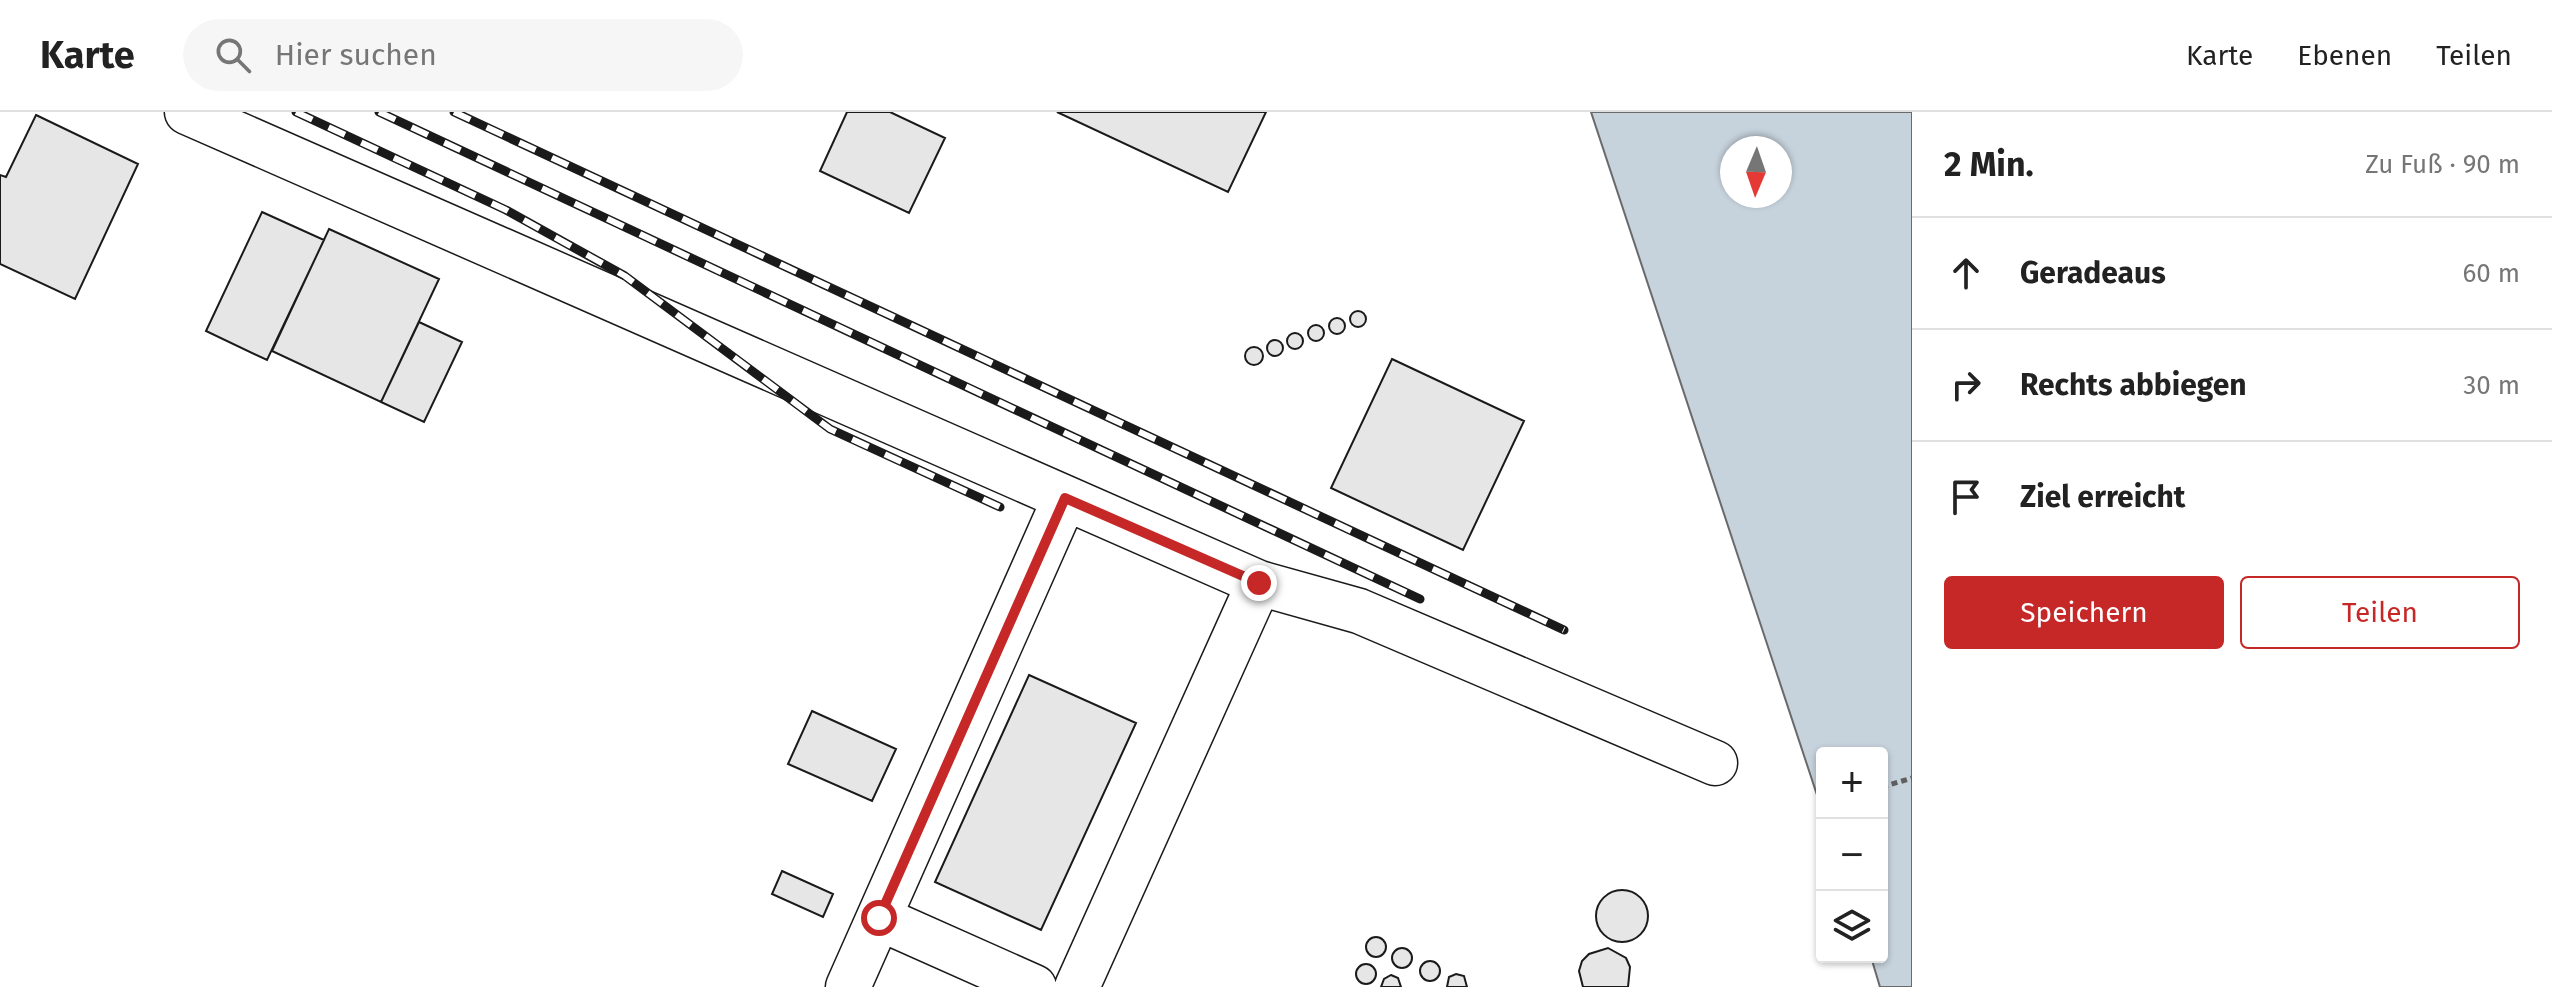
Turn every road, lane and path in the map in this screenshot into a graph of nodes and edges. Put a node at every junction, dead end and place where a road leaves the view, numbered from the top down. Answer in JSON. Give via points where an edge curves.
{"nodes":[{"id":1,"x":187,"y":112,"type":"edge"},
{"id":2,"x":1065,"y":498,"type":"junction"},
{"id":3,"x":1259,"y":583,"type":"junction"},
{"id":4,"x":1715,"y":763,"type":"dead end"},
{"id":5,"x":1912,"y":778,"type":"edge"},
{"id":6,"x":1888,"y":785,"type":"edge"},
{"id":7,"x":879,"y":918,"type":"junction"},
{"id":8,"x":848,"y":987,"type":"edge"},
{"id":9,"x":1034,"y":987,"type":"edge"},
{"id":10,"x":1077,"y":987,"type":"edge"}],
"edges":[{"from":1,"to":2,"type":"lane"},
{"from":2,"to":3,"type":"lane"},
{"from":2,"to":7,"type":"lane"},
{"from":3,"to":4,"type":"lane","via":[[1359,611]]},
{"from":3,"to":10,"type":"lane"},
{"from":5,"to":6,"type":"path"},
{"from":7,"to":8,"type":"lane"},
{"from":7,"to":9,"type":"lane"}]}
